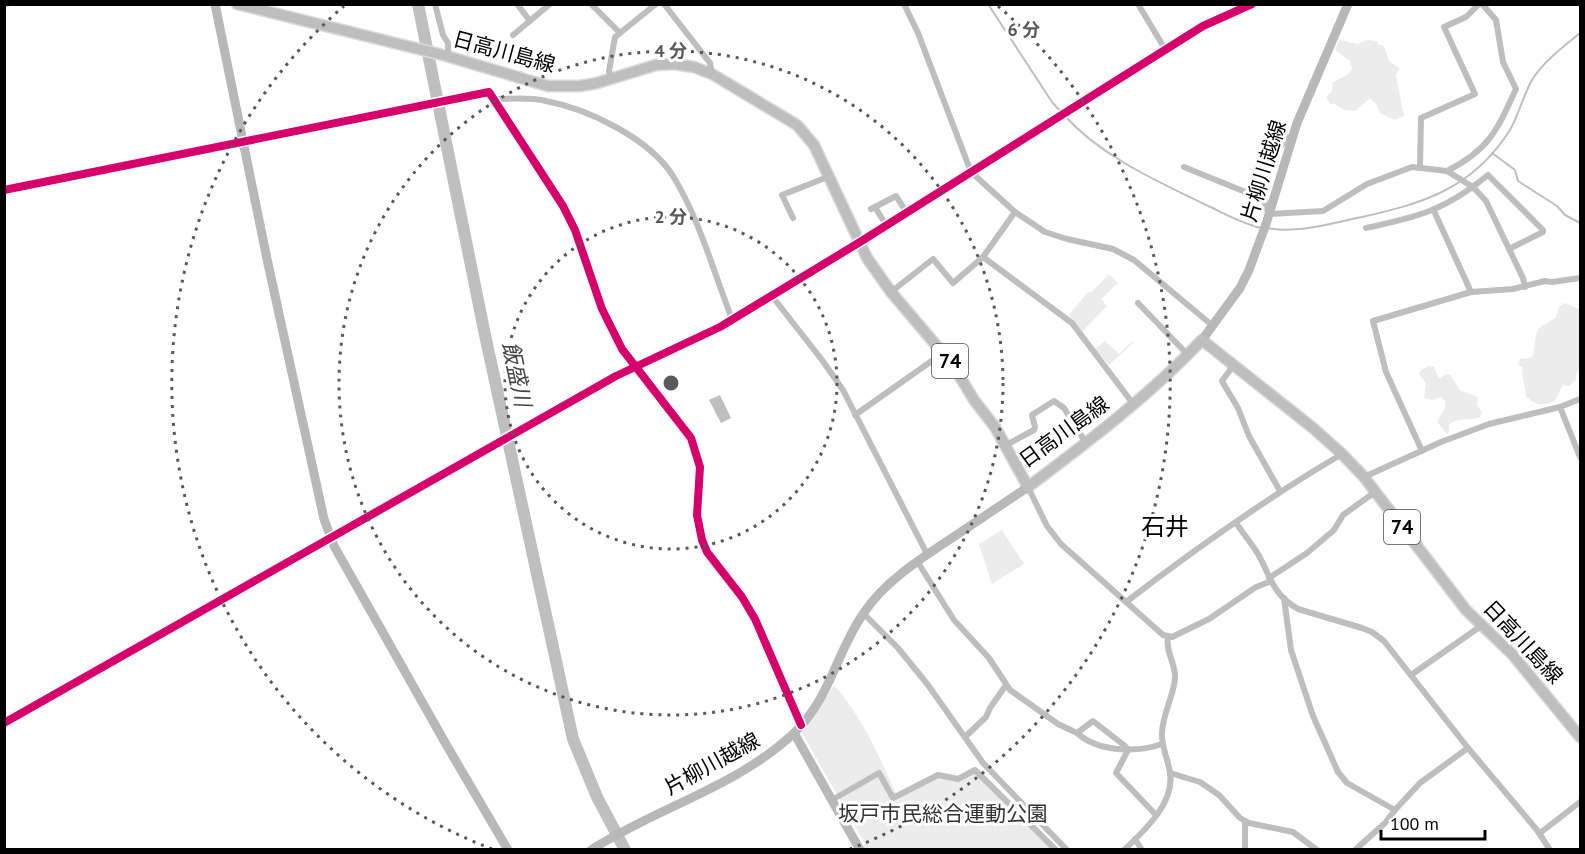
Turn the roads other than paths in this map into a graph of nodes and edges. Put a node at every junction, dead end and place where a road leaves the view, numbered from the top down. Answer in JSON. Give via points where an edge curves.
{"nodes":[{"id":1,"x":215,"y":4,"type":"edge"},
{"id":2,"x":237,"y":4,"type":"edge"},
{"id":3,"x":435,"y":4,"type":"edge"},
{"id":4,"x":517,"y":4,"type":"edge"},
{"id":5,"x":550,"y":4,"type":"edge"},
{"id":6,"x":591,"y":4,"type":"edge"},
{"id":7,"x":656,"y":4,"type":"edge"},
{"id":8,"x":664,"y":4,"type":"edge"},
{"id":9,"x":904,"y":4,"type":"edge"},
{"id":10,"x":1137,"y":4,"type":"edge"},
{"id":11,"x":1252,"y":4,"type":"edge"},
{"id":12,"x":1348,"y":4,"type":"edge"},
{"id":13,"x":1480,"y":4,"type":"edge"},
{"id":14,"x":1227,"y":9,"type":"edge"},
{"id":15,"x":530,"y":21,"type":"junction"},
{"id":16,"x":620,"y":33,"type":"junction"},
{"id":17,"x":513,"y":35,"type":"dead end"},
{"id":18,"x":1165,"y":49,"type":"junction"},
{"id":19,"x":445,"y":56,"type":"junction"},
{"id":20,"x":712,"y":74,"type":"junction"},
{"id":21,"x":612,"y":78,"type":"junction"},
{"id":22,"x":495,"y":99,"type":"junction"},
{"id":23,"x":1292,"y":136,"type":"junction"},
{"id":24,"x":244,"y":141,"type":"junction"},
{"id":25,"x":1184,"y":167,"type":"dead end"},
{"id":26,"x":1420,"y":167,"type":"junction"},
{"id":27,"x":1447,"y":171,"type":"junction"},
{"id":28,"x":971,"y":172,"type":"junction"},
{"id":29,"x":830,"y":176,"type":"junction"},
{"id":30,"x":1473,"y":187,"type":"junction"},
{"id":31,"x":4,"y":190,"type":"edge"},
{"id":32,"x":1265,"y":200,"type":"junction"},
{"id":33,"x":1434,"y":211,"type":"junction"},
{"id":34,"x":1015,"y":212,"type":"junction"},
{"id":35,"x":907,"y":213,"type":"junction"},
{"id":36,"x":792,"y":218,"type":"dead end"},
{"id":37,"x":1266,"y":224,"type":"junction"},
{"id":38,"x":886,"y":225,"type":"junction"},
{"id":39,"x":1366,"y":228,"type":"dead end"},
{"id":40,"x":860,"y":242,"type":"junction"},
{"id":41,"x":1509,"y":249,"type":"junction"},
{"id":42,"x":983,"y":257,"type":"junction"},
{"id":43,"x":1581,"y":278,"type":"edge"},
{"id":44,"x":1526,"y":287,"type":"junction"},
{"id":45,"x":891,"y":292,"type":"junction"},
{"id":46,"x":1472,"y":292,"type":"junction"},
{"id":47,"x":772,"y":296,"type":"junction"},
{"id":48,"x":1138,"y":303,"type":"dead end"},
{"id":49,"x":732,"y":319,"type":"junction"},
{"id":50,"x":1213,"y":326,"type":"junction"},
{"id":51,"x":1202,"y":340,"type":"junction"},
{"id":52,"x":943,"y":353,"type":"junction"},
{"id":53,"x":1188,"y":355,"type":"junction"},
{"id":54,"x":635,"y":366,"type":"junction"},
{"id":55,"x":1233,"y":366,"type":"junction"},
{"id":56,"x":1581,"y":399,"type":"edge"},
{"id":57,"x":1134,"y":405,"type":"junction"},
{"id":58,"x":1560,"y":407,"type":"junction"},
{"id":59,"x":855,"y":415,"type":"junction"},
{"id":60,"x":1086,"y":443,"type":"junction"},
{"id":61,"x":1006,"y":445,"type":"junction"},
{"id":62,"x":1422,"y":451,"type":"junction"},
{"id":63,"x":1342,"y":454,"type":"junction"},
{"id":64,"x":1581,"y":457,"type":"edge"},
{"id":65,"x":1364,"y":477,"type":"junction"},
{"id":66,"x":1028,"y":487,"type":"junction"},
{"id":67,"x":1280,"y":491,"type":"junction"},
{"id":68,"x":1375,"y":492,"type":"junction"},
{"id":69,"x":1236,"y":523,"type":"junction"},
{"id":70,"x":331,"y":538,"type":"junction"},
{"id":71,"x":927,"y":554,"type":"junction"},
{"id":72,"x":917,"y":561,"type":"junction"},
{"id":73,"x":1269,"y":580,"type":"junction"},
{"id":74,"x":1284,"y":598,"type":"junction"},
{"id":75,"x":1126,"y":602,"type":"junction"},
{"id":76,"x":863,"y":613,"type":"junction"},
{"id":77,"x":1481,"y":626,"type":"junction"},
{"id":78,"x":1168,"y":637,"type":"junction"},
{"id":79,"x":1411,"y":675,"type":"junction"},
{"id":80,"x":1006,"y":685,"type":"junction"},
{"id":81,"x":4,"y":723,"type":"edge"},
{"id":82,"x":801,"y":725,"type":"junction"},
{"id":83,"x":794,"y":733,"type":"junction"},
{"id":84,"x":1077,"y":733,"type":"junction"},
{"id":85,"x":964,"y":737,"type":"junction"},
{"id":86,"x":1581,"y":737,"type":"edge"},
{"id":87,"x":1162,"y":744,"type":"junction"},
{"id":88,"x":1468,"y":748,"type":"junction"},
{"id":89,"x":1128,"y":750,"type":"junction"},
{"id":90,"x":1170,"y":773,"type":"junction"},
{"id":91,"x":832,"y":800,"type":"junction"},
{"id":92,"x":1581,"y":802,"type":"edge"},
{"id":93,"x":1395,"y":810,"type":"junction"},
{"id":94,"x":1156,"y":815,"type":"junction"},
{"id":95,"x":1245,"y":821,"type":"junction"},
{"id":96,"x":1540,"y":833,"type":"junction"},
{"id":97,"x":1135,"y":839,"type":"junction"},
{"id":98,"x":1312,"y":848,"type":"edge"},
{"id":99,"x":508,"y":849,"type":"edge"},
{"id":100,"x":591,"y":849,"type":"edge"},
{"id":101,"x":860,"y":849,"type":"edge"},
{"id":102,"x":1056,"y":849,"type":"edge"},
{"id":103,"x":1067,"y":849,"type":"edge"},
{"id":104,"x":1124,"y":849,"type":"edge"},
{"id":105,"x":1142,"y":849,"type":"edge"},
{"id":106,"x":1245,"y":849,"type":"edge"},
{"id":107,"x":1355,"y":849,"type":"edge"},
{"id":108,"x":1550,"y":849,"type":"edge"}],
"edges":[{"from":1,"to":24,"type":"street"},
{"from":2,"to":19,"type":"main road","name":"日高川島線","number":"74"},
{"from":3,"to":19,"type":"street","via":[[448,43]]},
{"from":4,"to":15,"type":"street"},
{"from":5,"to":15,"type":"street"},
{"from":6,"to":16,"type":"street"},
{"from":7,"to":16,"type":"street"},
{"from":8,"to":20,"type":"street","via":[[710,63]]},
{"from":9,"to":28,"type":"street"},
{"from":10,"to":18,"type":"street"},
{"from":11,"to":14,"type":"street"},
{"from":12,"to":23,"type":"street","name":"片柳川越線"},
{"from":13,"to":26,"type":"street","via":[[1466,17],[1444,27],[1474,94],[1421,118]]},
{"from":13,"to":27,"type":"street","via":[[1496,20],[1503,62],[1516,89],[1491,137],[1472,157]]},
{"from":14,"to":18,"type":"street"},
{"from":15,"to":17,"type":"street"},
{"from":16,"to":21,"type":"street","via":[[613,42],[609,71]]},
{"from":18,"to":28,"type":"street"},
{"from":19,"to":21,"type":"main road","name":"日高川島線","number":"74","via":[[548,86],[580,86]]},
{"from":20,"to":21,"type":"main road","name":"日高川島線","number":"74","via":[[674,64]]},
{"from":20,"to":29,"type":"main road","name":"日高川島線","number":"74","via":[[802,130]]},
{"from":22,"to":24,"type":"street","via":[[487,92]]},
{"from":22,"to":49,"type":"street","via":[[534,99],[556,104],[612,125],[649,149],[672,174],[688,205]]},
{"from":22,"to":54,"type":"street","via":[[567,214],[602,309]]},
{"from":23,"to":32,"type":"street","via":[[1266,167]]},
{"from":23,"to":37,"type":"street","name":"片柳川越線"},
{"from":24,"to":31,"type":"street"},
{"from":24,"to":70,"type":"street","via":[[318,499]]},
{"from":25,"to":32,"type":"street"},
{"from":26,"to":27,"type":"street"},
{"from":26,"to":37,"type":"street","via":[[1366,184],[1323,211]]},
{"from":27,"to":30,"type":"street"},
{"from":28,"to":34,"type":"street"},
{"from":28,"to":35,"type":"street"},
{"from":29,"to":36,"type":"street","via":[[782,195]]},
{"from":29,"to":40,"type":"main road","name":"日高川島線","number":"74"},
{"from":30,"to":33,"type":"street"},
{"from":30,"to":41,"type":"street","via":[[1490,207]]},
{"from":30,"to":41,"type":"street","via":[[1488,175],[1543,230]]},
{"from":32,"to":37,"type":"street"},
{"from":33,"to":39,"type":"street"},
{"from":33,"to":46,"type":"street"},
{"from":34,"to":42,"type":"street"},
{"from":34,"to":50,"type":"street","via":[[1056,236],[1125,254]]},
{"from":35,"to":38,"type":"street"},
{"from":35,"to":38,"type":"street","via":[[896,196],[873,208]]},
{"from":37,"to":50,"type":"street","name":"片柳川越線","via":[[1240,288]]},
{"from":38,"to":40,"type":"street"},
{"from":40,"to":45,"type":"main road","name":"日高川島線","number":"74"},
{"from":40,"to":47,"type":"street"},
{"from":41,"to":44,"type":"street"},
{"from":42,"to":45,"type":"street","via":[[953,283],[933,259]]},
{"from":42,"to":57,"type":"street","via":[[1063,315]]},
{"from":43,"to":44,"type":"street","via":[[1545,280]]},
{"from":44,"to":46,"type":"street"},
{"from":45,"to":52,"type":"main road","name":"日高川島線","number":"74"},
{"from":46,"to":62,"type":"street","via":[[1373,321],[1386,372]]},
{"from":47,"to":49,"type":"street"},
{"from":47,"to":59,"type":"street","via":[[834,377]]},
{"from":48,"to":53,"type":"street"},
{"from":49,"to":54,"type":"street"},
{"from":50,"to":51,"type":"street","name":"片柳川越線"},
{"from":51,"to":53,"type":"main road","name":"日高川島線"},
{"from":51,"to":55,"type":"main road","name":"日高川島線","number":"74"},
{"from":52,"to":59,"type":"street"},
{"from":52,"to":61,"type":"main road","name":"日高川島線","number":"74"},
{"from":53,"to":57,"type":"main road","name":"日高川島線"},
{"from":54,"to":70,"type":"street"},
{"from":54,"to":82,"type":"street","via":[[691,438],[700,466],[697,515],[702,540],[755,620]]},
{"from":55,"to":63,"type":"main road","name":"日高川島線","number":"74"},
{"from":55,"to":67,"type":"street","via":[[1223,383]]},
{"from":56,"to":58,"type":"street"},
{"from":57,"to":60,"type":"main road","name":"日高川島線"},
{"from":58,"to":62,"type":"street","via":[[1489,424]]},
{"from":58,"to":64,"type":"street"},
{"from":59,"to":71,"type":"street"},
{"from":60,"to":61,"type":"street","via":[[1064,408],[1054,401],[1032,415],[1034,430]]},
{"from":60,"to":66,"type":"main road","name":"日高川島線"},
{"from":61,"to":66,"type":"main road","name":"日高川島線","number":"74"},
{"from":62,"to":65,"type":"street"},
{"from":63,"to":65,"type":"main road","name":"日高川島線","number":"74"},
{"from":63,"to":67,"type":"street"},
{"from":65,"to":68,"type":"main road","name":"日高川島線","number":"74"},
{"from":66,"to":71,"type":"street","name":"片柳川越線"},
{"from":66,"to":75,"type":"street","via":[[1055,538]]},
{"from":67,"to":69,"type":"street"},
{"from":68,"to":73,"type":"street","via":[[1343,515],[1335,530]]},
{"from":68,"to":77,"type":"main road","name":"日高川島線","number":"74"},
{"from":69,"to":73,"type":"street","via":[[1259,556]]},
{"from":69,"to":75,"type":"street"},
{"from":70,"to":81,"type":"street"},
{"from":70,"to":99,"type":"street"},
{"from":71,"to":72,"type":"street","name":"片柳川越線"},
{"from":72,"to":76,"type":"street","name":"片柳川越線"},
{"from":72,"to":80,"type":"street","via":[[954,620],[989,658]]},
{"from":73,"to":74,"type":"street"},
{"from":73,"to":78,"type":"street","via":[[1224,611]]},
{"from":74,"to":79,"type":"street","via":[[1298,609],[1372,632]]},
{"from":74,"to":93,"type":"street","via":[[1291,650],[1313,716],[1338,772],[1347,783]]},
{"from":75,"to":78,"type":"street"},
{"from":76,"to":82,"type":"street","name":"片柳川越線","via":[[831,682]]},
{"from":76,"to":85,"type":"street","via":[[898,648]]},
{"from":77,"to":79,"type":"street"},
{"from":77,"to":86,"type":"main road","name":"日高川島線","number":"74","via":[[1512,654]]},
{"from":78,"to":87,"type":"street","via":[[1166,643],[1175,676],[1165,712]]},
{"from":79,"to":88,"type":"street"},
{"from":80,"to":84,"type":"street","via":[[1036,710]]},
{"from":80,"to":85,"type":"street","via":[[986,717]]},
{"from":82,"to":83,"type":"street","name":"片柳川越線"},
{"from":83,"to":91,"type":"street"},
{"from":83,"to":100,"type":"street","name":"片柳川越線","via":[[765,758],[717,786]]},
{"from":84,"to":89,"type":"street"},
{"from":84,"to":89,"type":"street","via":[[1094,721]]},
{"from":85,"to":103,"type":"street","via":[[1000,783]]},
{"from":87,"to":89,"type":"street"},
{"from":87,"to":90,"type":"street"},
{"from":88,"to":93,"type":"street","via":[[1420,783]]},
{"from":88,"to":96,"type":"street"},
{"from":89,"to":94,"type":"street","via":[[1116,773]]},
{"from":90,"to":94,"type":"street","via":[[1166,800]]},
{"from":90,"to":95,"type":"street","via":[[1200,782]]},
{"from":91,"to":101,"type":"street"},
{"from":91,"to":102,"type":"street","via":[[879,773],[893,798],[938,775],[958,779],[975,770]]},
{"from":92,"to":96,"type":"street"},
{"from":93,"to":107,"type":"street"},
{"from":94,"to":97,"type":"street"},
{"from":95,"to":98,"type":"street","via":[[1293,832]]},
{"from":95,"to":106,"type":"street"},
{"from":96,"to":108,"type":"street"},
{"from":97,"to":104,"type":"street"},
{"from":97,"to":105,"type":"street"}]}
